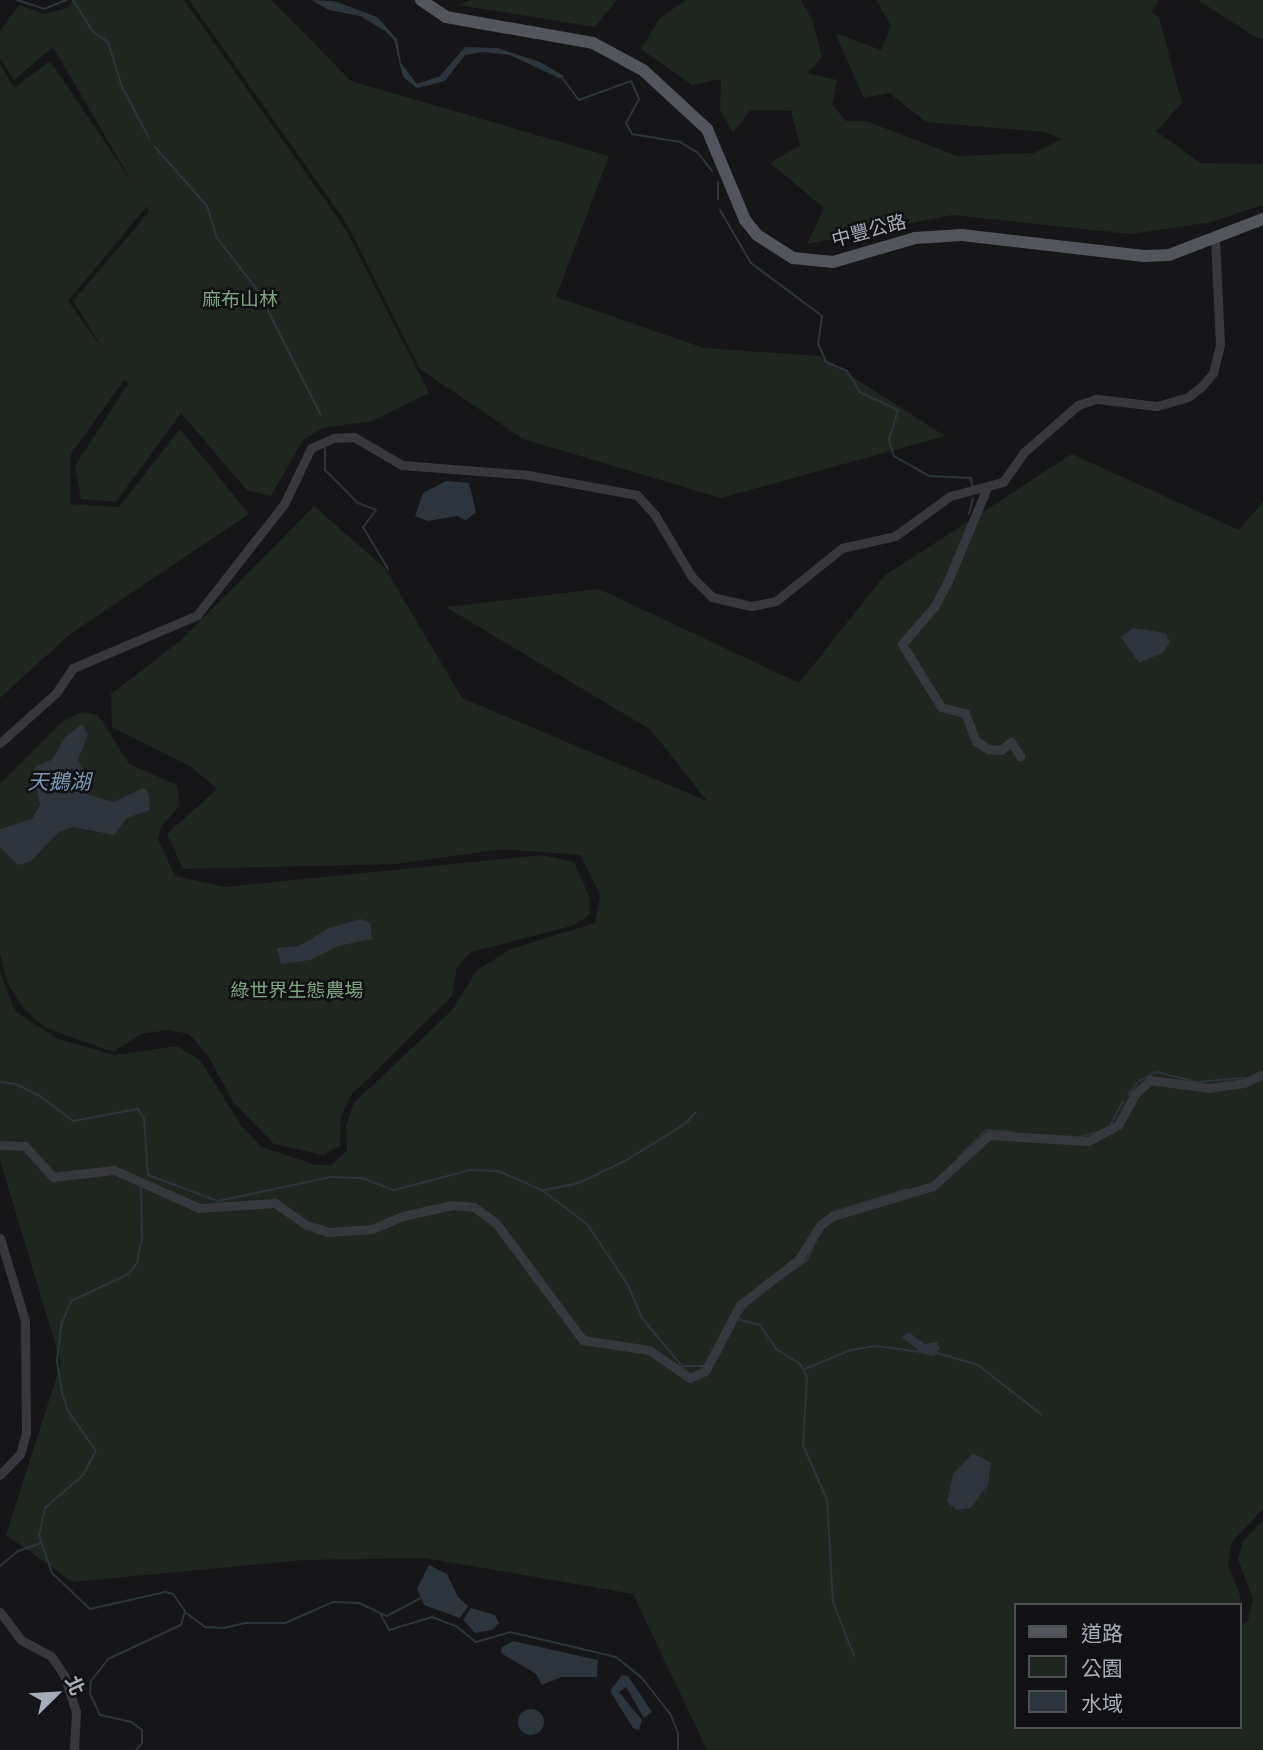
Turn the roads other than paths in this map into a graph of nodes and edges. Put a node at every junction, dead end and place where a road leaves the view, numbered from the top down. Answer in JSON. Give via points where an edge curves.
{"nodes":[{"id":1,"x":421,"y":0,"type":"edge"},
{"id":2,"x":1263,"y":219,"type":"edge"},
{"id":3,"x":1216,"y":238,"type":"junction"},
{"id":4,"x":986,"y":490,"type":"junction"},
{"id":5,"x":0,"y":743,"type":"edge"},
{"id":6,"x":1020,"y":756,"type":"dead end"},
{"id":7,"x":1263,"y":1074,"type":"edge"},
{"id":8,"x":0,"y":1145,"type":"edge"},
{"id":9,"x":0,"y":1238,"type":"edge"},
{"id":10,"x":0,"y":1475,"type":"edge"},
{"id":11,"x":0,"y":1612,"type":"edge"},
{"id":12,"x":74,"y":1750,"type":"edge"}],
"edges":[{"from":1,"to":3,"type":"main road","name":"中豐公路","via":[[446,17],[469,23],[593,43],[643,70],[707,129],[746,220],[757,235],[793,258],[833,262],[915,238],[962,235],[1144,256],[1169,255]]},
{"from":2,"to":3,"type":"main road","name":"中豐公路"},
{"from":3,"to":4,"type":"street","via":[[1220,344],[1213,373],[1201,387],[1188,397],[1157,406],[1097,399],[1078,405],[1023,453],[1003,482]]},
{"from":4,"to":5,"type":"street","via":[[941,501],[895,536],[842,548],[776,601],[738,605],[712,597],[692,577],[655,515],[637,495],[528,475],[402,465],[354,437],[333,438],[308,452],[284,504],[197,615],[73,668],[56,693]]},
{"from":4,"to":6,"type":"street","via":[[934,607],[902,644],[941,707],[965,712],[976,741],[1001,750],[1010,742]]},
{"from":7,"to":8,"type":"street","via":[[1244,1083],[1209,1087],[1150,1080],[1135,1094],[1118,1125],[1096,1137],[1071,1142],[989,1135],[933,1186],[833,1216],[820,1225],[799,1259],[740,1305],[705,1371],[690,1378],[649,1350],[583,1340],[496,1223],[474,1207],[452,1205],[372,1229],[329,1232],[307,1225],[275,1203],[214,1210],[98,1168],[53,1177],[25,1146]]},
{"from":9,"to":10,"type":"street","via":[[25,1321],[26,1433],[20,1454]]},
{"from":11,"to":12,"type":"street","via":[[21,1640],[51,1656],[64,1675],[76,1711]]}]}
